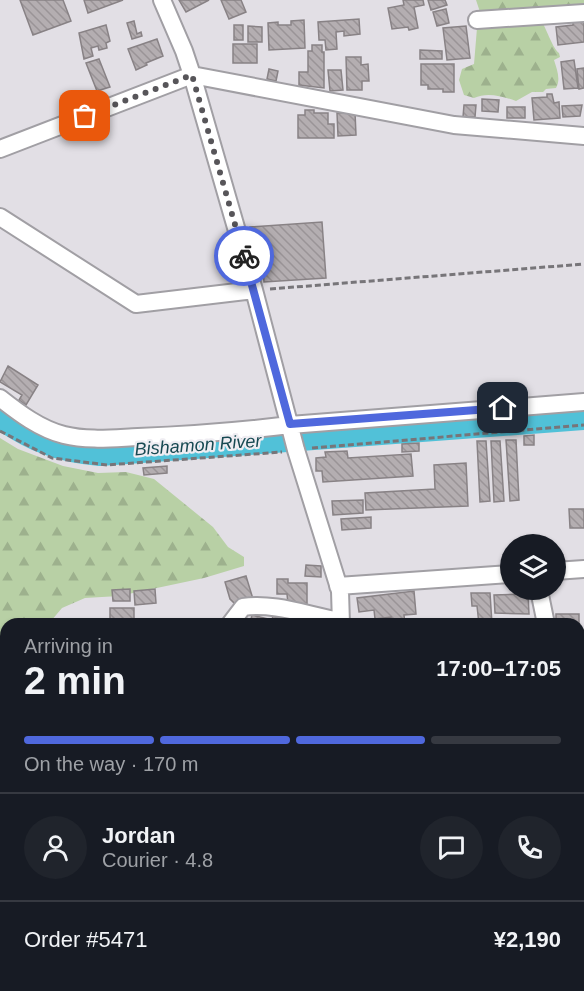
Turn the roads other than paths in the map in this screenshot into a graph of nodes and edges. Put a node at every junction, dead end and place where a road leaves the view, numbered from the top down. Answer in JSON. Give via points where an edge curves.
{"nodes":[{"id":1,"x":162,"y":0,"type":"edge"},
{"id":2,"x":584,"y":13,"type":"edge"},
{"id":3,"x":477,"y":20,"type":"dead end"},
{"id":4,"x":192,"y":75,"type":"junction"},
{"id":5,"x":584,"y":136,"type":"edge"},
{"id":6,"x":0,"y":149,"type":"edge"},
{"id":7,"x":0,"y":218,"type":"edge"},
{"id":8,"x":254,"y":290,"type":"junction"},
{"id":9,"x":0,"y":398,"type":"edge"},
{"id":10,"x":584,"y":402,"type":"edge"},
{"id":11,"x":290,"y":424,"type":"junction"},
{"id":12,"x":584,"y":569,"type":"edge"},
{"id":13,"x":566,"y":570,"type":"edge"},
{"id":14,"x":500,"y":575,"type":"edge"},
{"id":15,"x":339,"y":586,"type":"junction"},
{"id":16,"x":541,"y":600,"type":"edge"},
{"id":17,"x":235,"y":618,"type":"edge"},
{"id":18,"x":322,"y":618,"type":"edge"},
{"id":19,"x":341,"y":618,"type":"edge"},
{"id":20,"x":545,"y":618,"type":"edge"}],
"edges":[{"from":1,"to":4,"type":"street"},
{"from":2,"to":3,"type":"street"},
{"from":4,"to":5,"type":"street","via":[[454,125]]},
{"from":4,"to":6,"type":"street"},
{"from":4,"to":8,"type":"street"},
{"from":7,"to":8,"type":"street","via":[[136,304]]},
{"from":8,"to":11,"type":"street"},
{"from":9,"to":11,"type":"street","via":[[24,416],[63,435],[96,438]]},
{"from":10,"to":11,"type":"street"},
{"from":11,"to":15,"type":"street"},
{"from":12,"to":13,"type":"street"},
{"from":14,"to":15,"type":"street"},
{"from":15,"to":19,"type":"street"},
{"from":16,"to":20,"type":"street"},
{"from":17,"to":18,"type":"street","via":[[243,607],[250,606]]}]}
